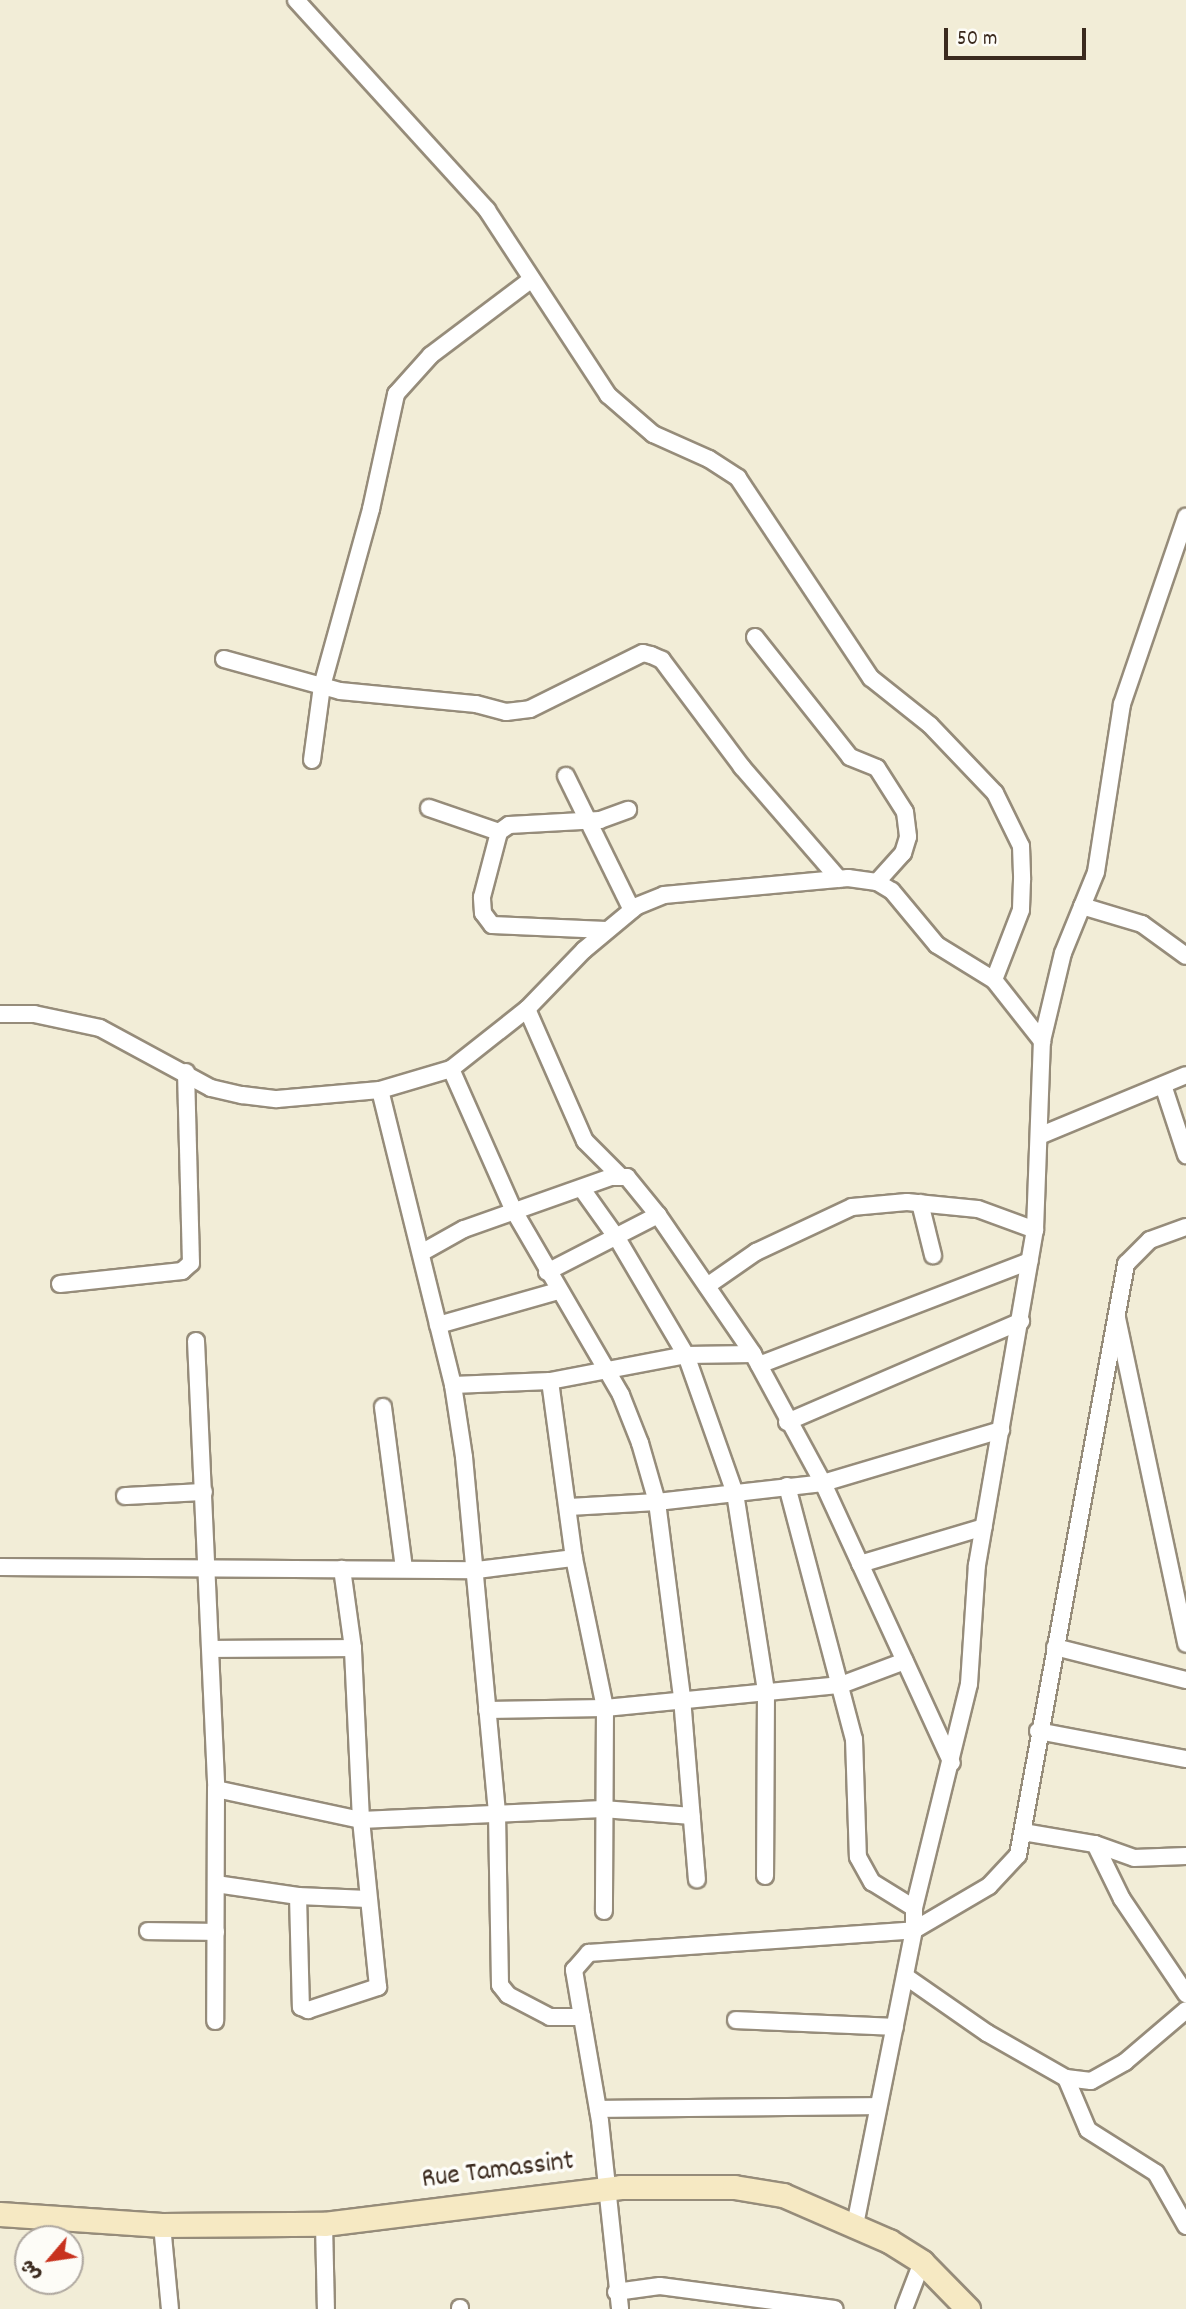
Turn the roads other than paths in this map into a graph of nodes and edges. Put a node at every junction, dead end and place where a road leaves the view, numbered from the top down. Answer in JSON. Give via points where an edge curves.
{"nodes":[{"id":1,"x":296,"y":0,"type":"edge"},
{"id":2,"x":532,"y":279,"type":"junction"},
{"id":3,"x":1186,"y":517,"type":"edge"},
{"id":4,"x":755,"y":637,"type":"dead end"},
{"id":5,"x":224,"y":659,"type":"dead end"},
{"id":6,"x":322,"y":686,"type":"junction"},
{"id":7,"x":312,"y":760,"type":"dead end"},
{"id":8,"x":566,"y":776,"type":"dead end"},
{"id":9,"x":429,"y":808,"type":"dead end"},
{"id":10,"x":628,"y":810,"type":"dead end"},
{"id":11,"x":588,"y":821,"type":"junction"},
{"id":12,"x":499,"y":832,"type":"junction"},
{"id":13,"x":839,"y":879,"type":"junction"},
{"id":14,"x":877,"y":883,"type":"junction"},
{"id":15,"x":1082,"y":905,"type":"junction"},
{"id":16,"x":632,"y":911,"type":"junction"},
{"id":17,"x":606,"y":930,"type":"junction"},
{"id":18,"x":1186,"y":956,"type":"edge"},
{"id":19,"x":994,"y":979,"type":"junction"},
{"id":20,"x":527,"y":1009,"type":"junction"},
{"id":21,"x":0,"y":1014,"type":"edge"},
{"id":22,"x":1042,"y":1041,"type":"junction"},
{"id":23,"x":451,"y":1069,"type":"junction"},
{"id":24,"x":186,"y":1072,"type":"junction"},
{"id":25,"x":1186,"y":1075,"type":"edge"},
{"id":26,"x":1163,"y":1085,"type":"junction"},
{"id":27,"x":380,"y":1090,"type":"junction"},
{"id":28,"x":1039,"y":1136,"type":"junction"},
{"id":29,"x":1183,"y":1137,"type":"edge"},
{"id":30,"x":1186,"y":1155,"type":"edge"},
{"id":31,"x":619,"y":1175,"type":"junction"},
{"id":32,"x":582,"y":1189,"type":"junction"},
{"id":33,"x":920,"y":1203,"type":"junction"},
{"id":34,"x":514,"y":1211,"type":"junction"},
{"id":35,"x":658,"y":1215,"type":"junction"},
{"id":36,"x":1186,"y":1227,"type":"edge"},
{"id":37,"x":1035,"y":1230,"type":"junction"},
{"id":38,"x":617,"y":1238,"type":"junction"},
{"id":39,"x":421,"y":1253,"type":"junction"},
{"id":40,"x":933,"y":1255,"type":"dead end"},
{"id":41,"x":1030,"y":1261,"type":"junction"},
{"id":42,"x":547,"y":1272,"type":"junction"},
{"id":43,"x":60,"y":1284,"type":"dead end"},
{"id":44,"x":707,"y":1286,"type":"junction"},
{"id":45,"x":558,"y":1291,"type":"junction"},
{"id":46,"x":1116,"y":1312,"type":"junction"},
{"id":47,"x":1021,"y":1321,"type":"junction"},
{"id":48,"x":439,"y":1325,"type":"junction"},
{"id":49,"x":196,"y":1341,"type":"dead end"},
{"id":50,"x":686,"y":1355,"type":"junction"},
{"id":51,"x":756,"y":1359,"type":"junction"},
{"id":52,"x":608,"y":1373,"type":"junction"},
{"id":53,"x":550,"y":1381,"type":"junction"},
{"id":54,"x":453,"y":1385,"type":"junction"},
{"id":55,"x":383,"y":1408,"type":"dead end"},
{"id":56,"x":788,"y":1422,"type":"junction"},
{"id":57,"x":1002,"y":1430,"type":"junction"},
{"id":58,"x":823,"y":1483,"type":"junction"},
{"id":59,"x":787,"y":1486,"type":"junction"},
{"id":60,"x":204,"y":1492,"type":"junction"},
{"id":61,"x":735,"y":1493,"type":"junction"},
{"id":62,"x":125,"y":1496,"type":"dead end"},
{"id":63,"x":657,"y":1502,"type":"junction"},
{"id":64,"x":569,"y":1507,"type":"junction"},
{"id":65,"x":984,"y":1527,"type":"junction"},
{"id":66,"x":574,"y":1558,"type":"junction"},
{"id":67,"x":860,"y":1564,"type":"junction"},
{"id":68,"x":0,"y":1567,"type":"edge"},
{"id":69,"x":404,"y":1568,"type":"junction"},
{"id":70,"x":209,"y":1569,"type":"junction"},
{"id":71,"x":342,"y":1569,"type":"junction"},
{"id":72,"x":477,"y":1570,"type":"junction"},
{"id":73,"x":1180,"y":1575,"type":"edge"},
{"id":74,"x":1186,"y":1644,"type":"edge"},
{"id":75,"x":1055,"y":1647,"type":"junction"},
{"id":76,"x":352,"y":1648,"type":"junction"},
{"id":77,"x":211,"y":1650,"type":"junction"},
{"id":78,"x":905,"y":1661,"type":"junction"},
{"id":79,"x":1186,"y":1680,"type":"edge"},
{"id":80,"x":841,"y":1685,"type":"junction"},
{"id":81,"x":766,"y":1691,"type":"junction"},
{"id":82,"x":682,"y":1698,"type":"junction"},
{"id":83,"x":605,"y":1708,"type":"junction"},
{"id":84,"x":487,"y":1710,"type":"junction"},
{"id":85,"x":1038,"y":1731,"type":"junction"},
{"id":86,"x":1186,"y":1759,"type":"edge"},
{"id":87,"x":952,"y":1763,"type":"junction"},
{"id":88,"x":216,"y":1788,"type":"junction"},
{"id":89,"x":603,"y":1809,"type":"junction"},
{"id":90,"x":497,"y":1814,"type":"junction"},
{"id":91,"x":692,"y":1815,"type":"junction"},
{"id":92,"x":361,"y":1820,"type":"junction"},
{"id":93,"x":1023,"y":1832,"type":"junction"},
{"id":94,"x":1095,"y":1843,"type":"junction"},
{"id":95,"x":1186,"y":1856,"type":"edge"},
{"id":96,"x":765,"y":1876,"type":"dead end"},
{"id":97,"x":697,"y":1879,"type":"dead end"},
{"id":98,"x":216,"y":1884,"type":"junction"},
{"id":99,"x":298,"y":1896,"type":"junction"},
{"id":100,"x":368,"y":1899,"type":"junction"},
{"id":101,"x":914,"y":1908,"type":"junction"},
{"id":102,"x":604,"y":1911,"type":"dead end"},
{"id":103,"x":915,"y":1930,"type":"junction"},
{"id":104,"x":148,"y":1931,"type":"dead end"},
{"id":105,"x":216,"y":1932,"type":"junction"},
{"id":106,"x":905,"y":1976,"type":"junction"},
{"id":107,"x":1186,"y":1994,"type":"edge"},
{"id":108,"x":1186,"y":2010,"type":"edge"},
{"id":109,"x":582,"y":2017,"type":"junction"},
{"id":110,"x":736,"y":2020,"type":"dead end"},
{"id":111,"x":215,"y":2021,"type":"dead end"},
{"id":112,"x":895,"y":2027,"type":"junction"},
{"id":113,"x":1066,"y":2078,"type":"junction"},
{"id":114,"x":878,"y":2106,"type":"junction"},
{"id":115,"x":598,"y":2109,"type":"junction"},
{"id":116,"x":606,"y":2189,"type":"junction"},
{"id":117,"x":0,"y":2214,"type":"edge"},
{"id":118,"x":324,"y":2224,"type":"junction"},
{"id":119,"x":162,"y":2225,"type":"junction"},
{"id":120,"x":855,"y":2225,"type":"junction"},
{"id":121,"x":1186,"y":2225,"type":"edge"},
{"id":122,"x":922,"y":2262,"type":"junction"},
{"id":123,"x":616,"y":2292,"type":"junction"},
{"id":124,"x":170,"y":2309,"type":"edge"},
{"id":125,"x":326,"y":2309,"type":"edge"},
{"id":126,"x":620,"y":2309,"type":"edge"},
{"id":127,"x":834,"y":2309,"type":"edge"},
{"id":128,"x":904,"y":2309,"type":"edge"},
{"id":129,"x":968,"y":2309,"type":"edge"}],
"edges":[{"from":1,"to":2,"type":"street","via":[[486,210]]},
{"from":2,"to":6,"type":"street","via":[[431,355],[396,394],[371,509]]},
{"from":2,"to":19,"type":"street","via":[[608,395],[653,434],[709,459],[738,478],[871,678],[930,725],[995,793],[1021,846],[1022,880],[1021,910]]},
{"from":3,"to":15,"type":"street","via":[[1122,704],[1096,872]]},
{"from":4,"to":14,"type":"street","via":[[850,757],[877,768],[905,812],[908,837],[903,853]]},
{"from":5,"to":6,"type":"street"},
{"from":6,"to":7,"type":"street"},
{"from":6,"to":13,"type":"street","via":[[506,712],[530,709],[643,653],[651,655],[662,660],[742,767]]},
{"from":8,"to":11,"type":"street"},
{"from":9,"to":12,"type":"street"},
{"from":10,"to":11,"type":"street"},
{"from":11,"to":12,"type":"street","via":[[509,825]]},
{"from":11,"to":16,"type":"street"},
{"from":12,"to":17,"type":"street","via":[[482,897],[483,913],[492,926]]},
{"from":13,"to":14,"type":"street"},
{"from":13,"to":16,"type":"street","via":[[664,895]]},
{"from":14,"to":19,"type":"street","via":[[892,891],[937,945]]},
{"from":15,"to":18,"type":"street","via":[[1142,924]]},
{"from":15,"to":22,"type":"street","via":[[1063,953]]},
{"from":16,"to":17,"type":"street"},
{"from":17,"to":20,"type":"street"},
{"from":19,"to":22,"type":"street"},
{"from":20,"to":23,"type":"street"},
{"from":20,"to":31,"type":"street","via":[[579,1130]]},
{"from":21,"to":24,"type":"street","via":[[34,1014],[100,1028]]},
{"from":22,"to":28,"type":"street"},
{"from":23,"to":27,"type":"street"},
{"from":23,"to":34,"type":"street"},
{"from":24,"to":27,"type":"street","via":[[211,1088],[277,1099]]},
{"from":24,"to":43,"type":"street","via":[[191,1263],[182,1271]]},
{"from":25,"to":26,"type":"street"},
{"from":26,"to":28,"type":"street"},
{"from":26,"to":29,"type":"street"},
{"from":27,"to":39,"type":"street"},
{"from":28,"to":37,"type":"street"},
{"from":29,"to":30,"type":"street"},
{"from":31,"to":32,"type":"street"},
{"from":31,"to":35,"type":"street","via":[[627,1177]]},
{"from":32,"to":34,"type":"street"},
{"from":32,"to":38,"type":"street"},
{"from":33,"to":37,"type":"street","via":[[978,1209]]},
{"from":33,"to":40,"type":"street"},
{"from":33,"to":44,"type":"street","via":[[852,1207],[756,1252]]},
{"from":34,"to":39,"type":"street","via":[[464,1229]]},
{"from":34,"to":42,"type":"street"},
{"from":35,"to":38,"type":"street"},
{"from":35,"to":44,"type":"street"},
{"from":36,"to":46,"type":"street","via":[[1137,1248],[1126,1264]]},
{"from":37,"to":41,"type":"street"},
{"from":38,"to":42,"type":"street"},
{"from":38,"to":50,"type":"street"},
{"from":39,"to":48,"type":"street"},
{"from":41,"to":47,"type":"street"},
{"from":41,"to":51,"type":"street"},
{"from":42,"to":45,"type":"street"},
{"from":44,"to":51,"type":"street"},
{"from":45,"to":48,"type":"street"},
{"from":45,"to":52,"type":"street"},
{"from":46,"to":73,"type":"street"},
{"from":46,"to":75,"type":"street"},
{"from":47,"to":56,"type":"street"},
{"from":47,"to":57,"type":"street"},
{"from":48,"to":54,"type":"street"},
{"from":49,"to":60,"type":"street"},
{"from":50,"to":51,"type":"street"},
{"from":50,"to":52,"type":"street"},
{"from":50,"to":61,"type":"street"},
{"from":51,"to":56,"type":"street"},
{"from":52,"to":53,"type":"street"},
{"from":52,"to":63,"type":"street","via":[[630,1414]]},
{"from":53,"to":54,"type":"street"},
{"from":53,"to":64,"type":"street"},
{"from":54,"to":72,"type":"street"},
{"from":55,"to":69,"type":"street"},
{"from":56,"to":58,"type":"street"},
{"from":57,"to":58,"type":"street"},
{"from":57,"to":65,"type":"street"},
{"from":58,"to":59,"type":"street"},
{"from":58,"to":67,"type":"street"},
{"from":59,"to":61,"type":"street"},
{"from":59,"to":80,"type":"street"},
{"from":60,"to":62,"type":"street"},
{"from":60,"to":70,"type":"street"},
{"from":61,"to":63,"type":"street"},
{"from":61,"to":81,"type":"street"},
{"from":63,"to":64,"type":"street"},
{"from":63,"to":82,"type":"street"},
{"from":64,"to":66,"type":"street"},
{"from":65,"to":67,"type":"street"},
{"from":65,"to":87,"type":"street","via":[[969,1684]]},
{"from":66,"to":72,"type":"street"},
{"from":66,"to":83,"type":"street"},
{"from":67,"to":78,"type":"street"},
{"from":68,"to":70,"type":"street"},
{"from":69,"to":71,"type":"street"},
{"from":69,"to":72,"type":"street"},
{"from":70,"to":71,"type":"street"},
{"from":70,"to":77,"type":"street"},
{"from":71,"to":76,"type":"street"},
{"from":72,"to":84,"type":"street"},
{"from":73,"to":74,"type":"street"},
{"from":75,"to":79,"type":"street"},
{"from":75,"to":85,"type":"street"},
{"from":76,"to":77,"type":"street"},
{"from":76,"to":92,"type":"street"},
{"from":77,"to":88,"type":"street"},
{"from":78,"to":80,"type":"street"},
{"from":78,"to":87,"type":"street"},
{"from":80,"to":81,"type":"street"},
{"from":80,"to":101,"type":"street","via":[[858,1774],[858,1857],[872,1882]]},
{"from":81,"to":82,"type":"street"},
{"from":81,"to":96,"type":"street"},
{"from":82,"to":83,"type":"street"},
{"from":82,"to":91,"type":"street"},
{"from":83,"to":84,"type":"street"},
{"from":83,"to":89,"type":"street"},
{"from":84,"to":90,"type":"street"},
{"from":85,"to":86,"type":"street"},
{"from":85,"to":93,"type":"street"},
{"from":87,"to":101,"type":"street"},
{"from":88,"to":92,"type":"street"},
{"from":88,"to":98,"type":"street"},
{"from":89,"to":90,"type":"street"},
{"from":89,"to":91,"type":"street"},
{"from":89,"to":102,"type":"street"},
{"from":90,"to":92,"type":"street"},
{"from":90,"to":109,"type":"street","via":[[500,1985],[508,1995],[550,2017]]},
{"from":91,"to":97,"type":"street"},
{"from":92,"to":100,"type":"street"},
{"from":93,"to":94,"type":"street"},
{"from":93,"to":103,"type":"street","via":[[1018,1855],[1007,1870]]},
{"from":94,"to":95,"type":"street","via":[[1134,1858]]},
{"from":94,"to":107,"type":"street","via":[[1122,1899]]},
{"from":98,"to":99,"type":"street"},
{"from":98,"to":105,"type":"street"},
{"from":99,"to":100,"type":"street"},
{"from":99,"to":100,"type":"street","via":[[298,1991],[301,2007],[308,2010],[378,1987]]},
{"from":101,"to":103,"type":"street"},
{"from":103,"to":106,"type":"street"},
{"from":103,"to":109,"type":"street","via":[[589,1953],[573,1970]]},
{"from":104,"to":105,"type":"street"},
{"from":105,"to":111,"type":"street"},
{"from":106,"to":112,"type":"street"},
{"from":106,"to":113,"type":"street","via":[[987,2033]]},
{"from":108,"to":113,"type":"street","via":[[1125,2062],[1091,2081]]},
{"from":109,"to":115,"type":"street"},
{"from":110,"to":112,"type":"street"},
{"from":112,"to":114,"type":"street"},
{"from":113,"to":121,"type":"street","via":[[1088,2130],[1156,2173]]},
{"from":114,"to":115,"type":"street"},
{"from":114,"to":120,"type":"street"},
{"from":115,"to":116,"type":"street"},
{"from":116,"to":118,"type":"main road","name":"Rue Tamassint"},
{"from":116,"to":120,"type":"main road","name":"Rue Tamassint","via":[[734,2187],[783,2195]]},
{"from":116,"to":123,"type":"street"},
{"from":117,"to":119,"type":"main road","name":"Rue Tamassint"},
{"from":118,"to":119,"type":"main road","name":"Rue Tamassint"},
{"from":118,"to":125,"type":"street"},
{"from":119,"to":124,"type":"street"},
{"from":120,"to":122,"type":"main road","name":"Rue Tamassint"},
{"from":122,"to":128,"type":"street"},
{"from":122,"to":129,"type":"main road","name":"Rue Tamassint"},
{"from":123,"to":126,"type":"street"},
{"from":123,"to":127,"type":"street","via":[[660,2286]]}]}
